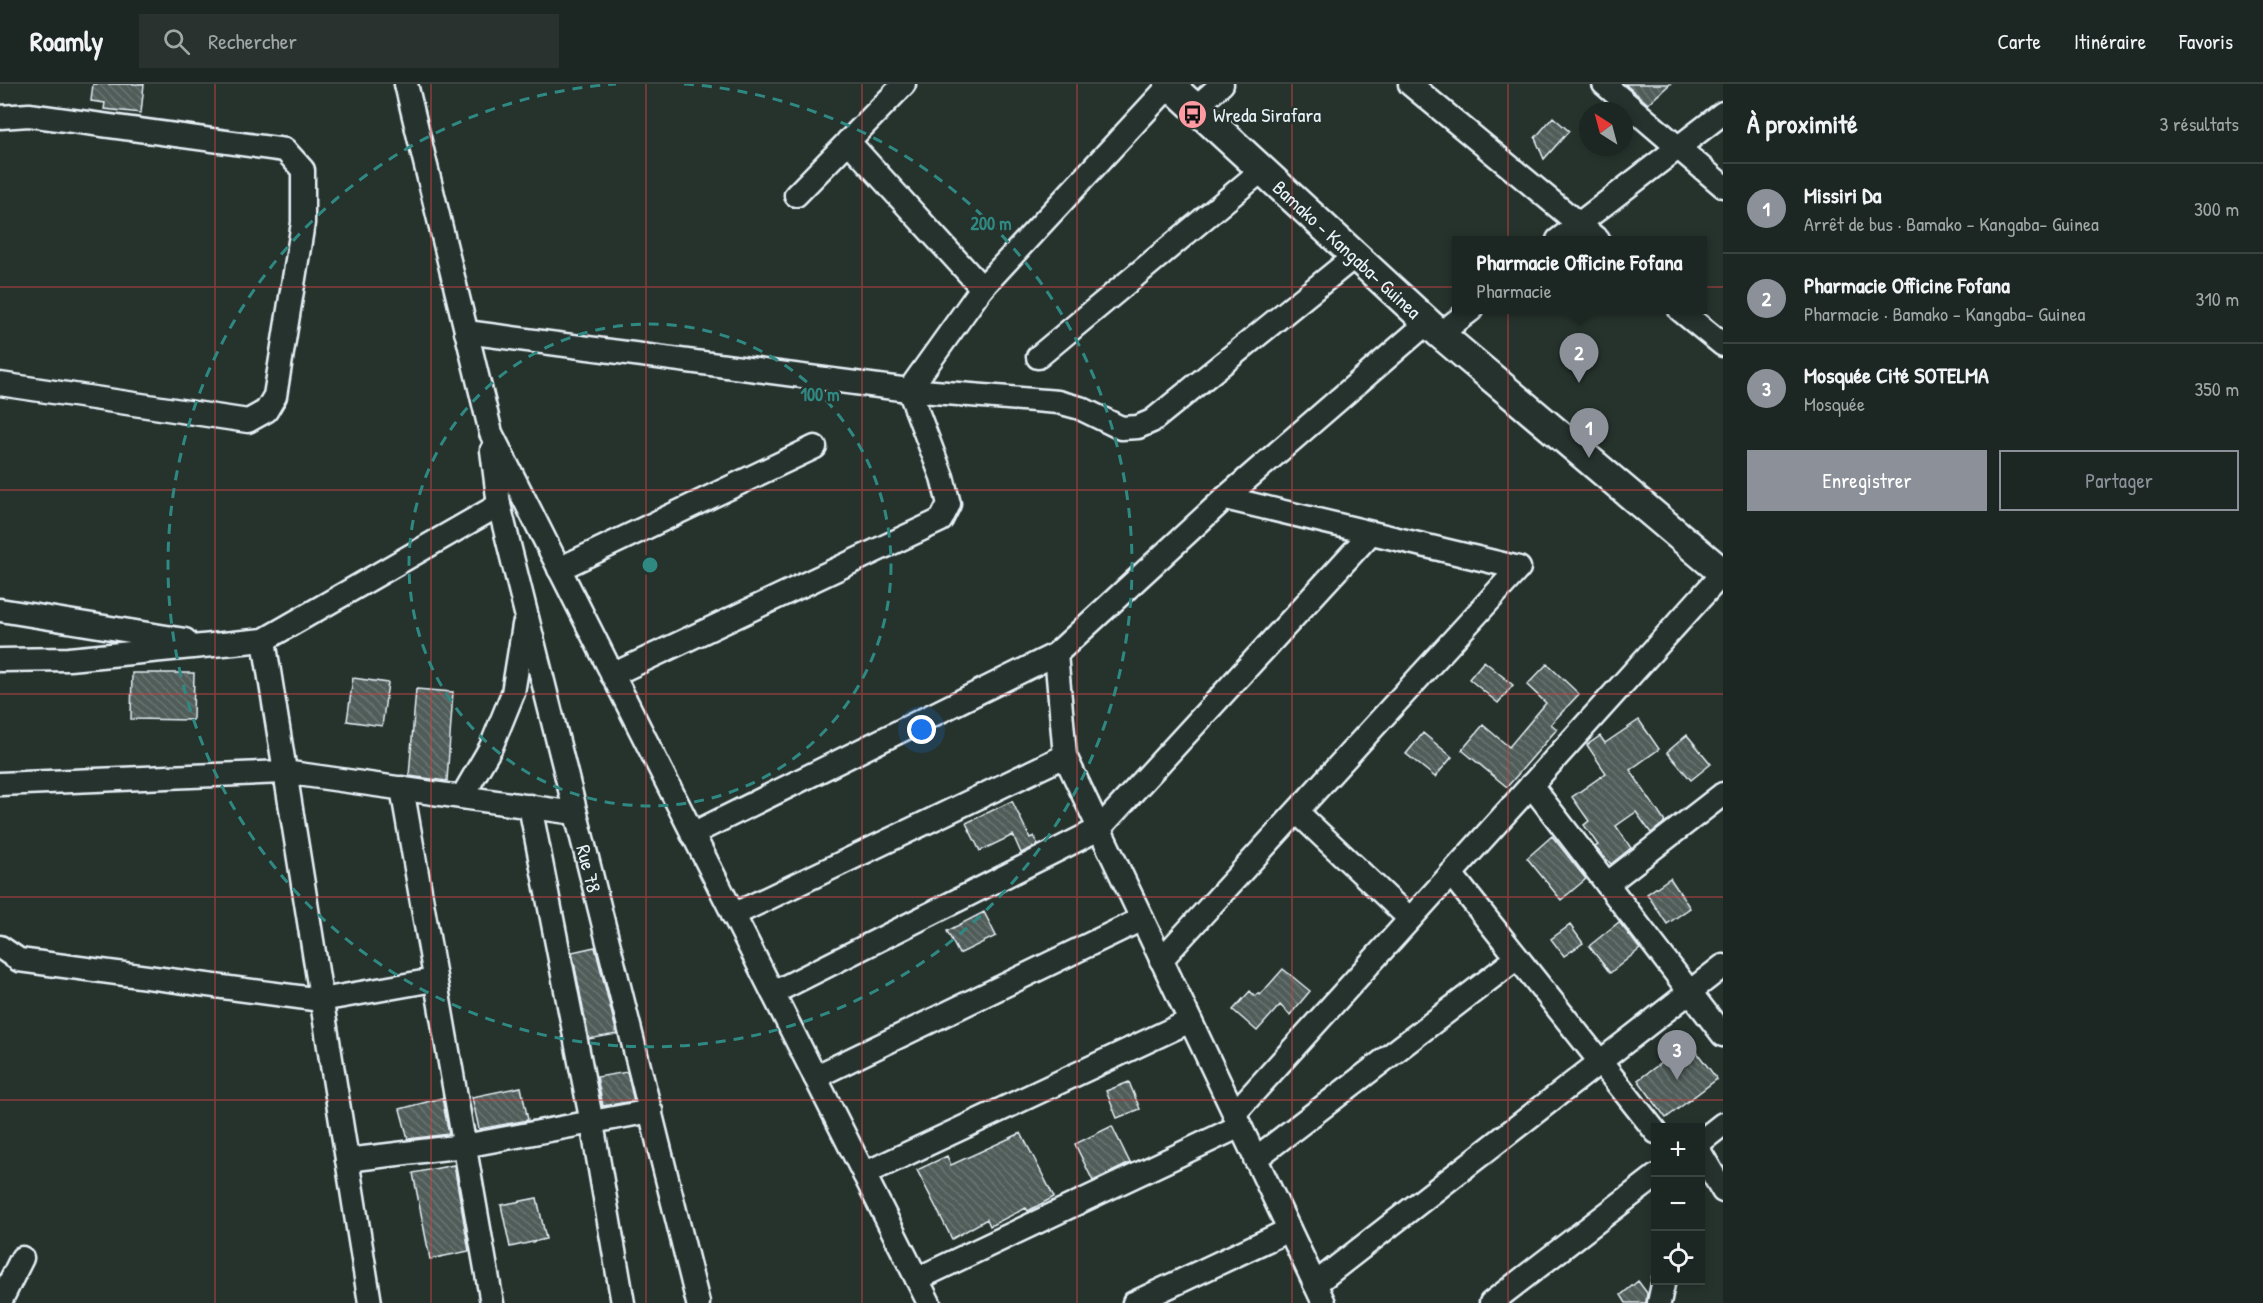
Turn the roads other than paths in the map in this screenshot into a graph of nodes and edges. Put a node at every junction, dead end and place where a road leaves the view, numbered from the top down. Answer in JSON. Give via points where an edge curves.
{"nodes":[{"id":1,"x":401,"y":84,"type":"edge"},
{"id":2,"x":406,"y":84,"type":"edge"},
{"id":3,"x":904,"y":84,"type":"edge"},
{"id":4,"x":1222,"y":84,"type":"edge"},
{"id":5,"x":1410,"y":84,"type":"edge"},
{"id":6,"x":1604,"y":84,"type":"edge"},
{"id":7,"x":1170,"y":85,"type":"edge"},
{"id":8,"x":1194,"y":109,"type":"junction"},
{"id":9,"x":1723,"y":113,"type":"edge"},
{"id":10,"x":0,"y":117,"type":"edge"},
{"id":11,"x":848,"y":141,"type":"junction"},
{"id":12,"x":1678,"y":148,"type":"junction"},
{"id":13,"x":1262,"y":171,"type":"junction"},
{"id":14,"x":1723,"y":186,"type":"edge"},
{"id":15,"x":795,"y":195,"type":"dead end"},
{"id":16,"x":1579,"y":225,"type":"junction"},
{"id":17,"x":1564,"y":236,"type":"edge"},
{"id":18,"x":1593,"y":236,"type":"edge"},
{"id":19,"x":1355,"y":256,"type":"junction"},
{"id":20,"x":982,"y":288,"type":"junction"},
{"id":21,"x":1461,"y":314,"type":"edge"},
{"id":22,"x":1686,"y":314,"type":"edge"},
{"id":23,"x":1433,"y":328,"type":"junction"},
{"id":24,"x":466,"y":332,"type":"junction"},
{"id":25,"x":1723,"y":345,"type":"edge"},
{"id":26,"x":1038,"y":357,"type":"dead end"},
{"id":27,"x":0,"y":384,"type":"edge"},
{"id":28,"x":909,"y":390,"type":"junction"},
{"id":29,"x":490,"y":434,"type":"junction"},
{"id":30,"x":815,"y":447,"type":"dead end"},
{"id":31,"x":1226,"y":498,"type":"junction"},
{"id":32,"x":499,"y":505,"type":"junction"},
{"id":33,"x":1370,"y":534,"type":"junction"},
{"id":34,"x":559,"y":568,"type":"junction"},
{"id":35,"x":1723,"y":573,"type":"edge"},
{"id":36,"x":0,"y":610,"type":"edge"},
{"id":37,"x":526,"y":614,"type":"junction"},
{"id":38,"x":264,"y":640,"type":"junction"},
{"id":39,"x":216,"y":645,"type":"junction"},
{"id":40,"x":1056,"y":654,"type":"junction"},
{"id":41,"x":0,"y":660,"type":"edge"},
{"id":42,"x":612,"y":675,"type":"junction"},
{"id":43,"x":1065,"y":756,"type":"junction"},
{"id":44,"x":284,"y":772,"type":"junction"},
{"id":45,"x":0,"y":784,"type":"edge"},
{"id":46,"x":1531,"y":785,"type":"junction"},
{"id":47,"x":402,"y":788,"type":"junction"},
{"id":48,"x":1723,"y":794,"type":"edge"},
{"id":49,"x":462,"y":797,"type":"junction"},
{"id":50,"x":530,"y":806,"type":"junction"},
{"id":51,"x":1297,"y":812,"type":"junction"},
{"id":52,"x":575,"y":813,"type":"junction"},
{"id":53,"x":1099,"y":829,"type":"junction"},
{"id":54,"x":692,"y":834,"type":"junction"},
{"id":55,"x":1451,"y":874,"type":"junction"},
{"id":56,"x":1607,"y":884,"type":"junction"},
{"id":57,"x":733,"y":915,"type":"junction"},
{"id":58,"x":1142,"y":919,"type":"junction"},
{"id":59,"x":1410,"y":919,"type":"junction"},
{"id":60,"x":0,"y":947,"type":"edge"},
{"id":61,"x":1517,"y":958,"type":"junction"},
{"id":62,"x":1161,"y":960,"type":"junction"},
{"id":63,"x":1723,"y":966,"type":"edge"},
{"id":64,"x":434,"y":980,"type":"junction"},
{"id":65,"x":1690,"y":992,"type":"junction"},
{"id":66,"x":773,"y":993,"type":"junction"},
{"id":67,"x":321,"y":999,"type":"junction"},
{"id":68,"x":1190,"y":1021,"type":"junction"},
{"id":69,"x":1723,"y":1035,"type":"edge"},
{"id":70,"x":1600,"y":1062,"type":"junction"},
{"id":71,"x":815,"y":1077,"type":"junction"},
{"id":72,"x":651,"y":1111,"type":"junction"},
{"id":73,"x":1237,"y":1120,"type":"junction"},
{"id":74,"x":592,"y":1123,"type":"junction"},
{"id":75,"x":1723,"y":1124,"type":"edge"},
{"id":76,"x":1651,"y":1126,"type":"edge"},
{"id":77,"x":1705,"y":1139,"type":"edge"},
{"id":78,"x":464,"y":1146,"type":"junction"},
{"id":79,"x":1255,"y":1159,"type":"junction"},
{"id":80,"x":1705,"y":1159,"type":"edge"},
{"id":81,"x":347,"y":1160,"type":"junction"},
{"id":82,"x":864,"y":1174,"type":"junction"},
{"id":83,"x":1655,"y":1177,"type":"edge"},
{"id":84,"x":1723,"y":1191,"type":"edge"},
{"id":85,"x":1289,"y":1230,"type":"junction"},
{"id":86,"x":22,"y":1258,"type":"dead end"},
{"id":87,"x":917,"y":1279,"type":"junction"},
{"id":88,"x":1663,"y":1285,"type":"edge"},
{"id":89,"x":1319,"y":1294,"type":"edge"},
{"id":90,"x":0,"y":1302,"type":"edge"},
{"id":91,"x":370,"y":1303,"type":"edge"},
{"id":92,"x":492,"y":1303,"type":"edge"},
{"id":93,"x":623,"y":1303,"type":"edge"},
{"id":94,"x":698,"y":1303,"type":"edge"},
{"id":95,"x":929,"y":1303,"type":"edge"},
{"id":96,"x":1134,"y":1303,"type":"edge"},
{"id":97,"x":1491,"y":1303,"type":"edge"},
{"id":98,"x":1659,"y":1303,"type":"edge"}],
"edges":[{"from":1,"to":2,"type":"street"},
{"from":2,"to":24,"type":"street"},
{"from":3,"to":11,"type":"street"},
{"from":4,"to":8,"type":"street"},
{"from":5,"to":16,"type":"street"},
{"from":6,"to":12,"type":"street"},
{"from":7,"to":8,"type":"main road","name":"Bamako - Kangaba- Guinea"},
{"from":7,"to":20,"type":"street"},
{"from":8,"to":13,"type":"main road","name":"Bamako - Kangaba- Guinea"},
{"from":9,"to":12,"type":"street"},
{"from":10,"to":27,"type":"street","via":[[29,115],[285,150],[303,170],[303,224],[275,396],[266,411],[248,421]]},
{"from":11,"to":15,"type":"street"},
{"from":11,"to":20,"type":"street"},
{"from":12,"to":14,"type":"street"},
{"from":12,"to":16,"type":"street"},
{"from":13,"to":19,"type":"main road","name":"Bamako - Kangaba- Guinea"},
{"from":13,"to":26,"type":"street"},
{"from":16,"to":17,"type":"street"},
{"from":16,"to":18,"type":"street"},
{"from":19,"to":23,"type":"main road","name":"Bamako - Kangaba- Guinea"},
{"from":19,"to":28,"type":"street","via":[[1152,421],[1137,427],[1121,428],[1058,402]]},
{"from":20,"to":28,"type":"street"},
{"from":21,"to":23,"type":"street"},
{"from":22,"to":25,"type":"street"},
{"from":23,"to":31,"type":"street"},
{"from":23,"to":35,"type":"main road","name":"Bamako - Kangaba- Guinea"},
{"from":24,"to":28,"type":"street"},
{"from":24,"to":29,"type":"street"},
{"from":28,"to":42,"type":"street","via":[[949,504],[940,520]]},
{"from":29,"to":32,"type":"street","name":"Rue 78"},
{"from":29,"to":34,"type":"street"},
{"from":30,"to":34,"type":"street"},
{"from":31,"to":33,"type":"street"},
{"from":31,"to":40,"type":"street"},
{"from":32,"to":37,"type":"street","name":"Rue 78"},
{"from":32,"to":38,"type":"street"},
{"from":33,"to":51,"type":"street","via":[[1519,568]]},
{"from":33,"to":53,"type":"street"},
{"from":34,"to":42,"type":"street"},
{"from":35,"to":46,"type":"street"},
{"from":36,"to":39,"type":"street"},
{"from":37,"to":49,"type":"street","via":[[513,693],[490,747]]},
{"from":37,"to":52,"type":"street","name":"Rue 78"},
{"from":38,"to":39,"type":"street"},
{"from":38,"to":44,"type":"street"},
{"from":39,"to":41,"type":"street","via":[[69,659]]},
{"from":40,"to":43,"type":"street"},
{"from":40,"to":54,"type":"street"},
{"from":42,"to":54,"type":"street"},
{"from":43,"to":53,"type":"street"},
{"from":43,"to":57,"type":"street"},
{"from":44,"to":45,"type":"street"},
{"from":44,"to":47,"type":"street"},
{"from":44,"to":67,"type":"street"},
{"from":46,"to":55,"type":"street"},
{"from":46,"to":56,"type":"street"},
{"from":47,"to":49,"type":"street"},
{"from":47,"to":64,"type":"street"},
{"from":48,"to":56,"type":"street"},
{"from":49,"to":50,"type":"street"},
{"from":50,"to":52,"type":"street"},
{"from":50,"to":74,"type":"street"},
{"from":51,"to":59,"type":"street"},
{"from":51,"to":62,"type":"street"},
{"from":52,"to":72,"type":"street","name":"Rue 78"},
{"from":53,"to":58,"type":"street"},
{"from":53,"to":66,"type":"street"},
{"from":54,"to":57,"type":"street"},
{"from":55,"to":59,"type":"street"},
{"from":55,"to":61,"type":"street"},
{"from":56,"to":65,"type":"street"},
{"from":57,"to":66,"type":"street"},
{"from":58,"to":62,"type":"street"},
{"from":58,"to":71,"type":"street"},
{"from":59,"to":73,"type":"street"},
{"from":60,"to":67,"type":"street","via":[[19,960]]},
{"from":61,"to":70,"type":"street"},
{"from":61,"to":79,"type":"street"},
{"from":62,"to":68,"type":"street"},
{"from":63,"to":65,"type":"street"},
{"from":64,"to":67,"type":"street"},
{"from":64,"to":78,"type":"street"},
{"from":65,"to":69,"type":"street"},
{"from":65,"to":70,"type":"street"},
{"from":66,"to":71,"type":"street"},
{"from":67,"to":81,"type":"street"},
{"from":68,"to":73,"type":"street"},
{"from":68,"to":82,"type":"street"},
{"from":70,"to":76,"type":"street"},
{"from":70,"to":89,"type":"street"},
{"from":71,"to":82,"type":"street"},
{"from":72,"to":74,"type":"street"},
{"from":72,"to":94,"type":"street","name":"Rue 78"},
{"from":73,"to":79,"type":"street"},
{"from":73,"to":87,"type":"street"},
{"from":74,"to":78,"type":"street"},
{"from":74,"to":93,"type":"street"},
{"from":75,"to":77,"type":"street"},
{"from":78,"to":81,"type":"street"},
{"from":78,"to":92,"type":"street"},
{"from":79,"to":85,"type":"street"},
{"from":80,"to":84,"type":"street"},
{"from":81,"to":91,"type":"street"},
{"from":82,"to":87,"type":"street"},
{"from":83,"to":97,"type":"street"},
{"from":85,"to":89,"type":"street"},
{"from":85,"to":96,"type":"street"},
{"from":86,"to":90,"type":"street"},
{"from":87,"to":95,"type":"street"},
{"from":88,"to":98,"type":"street"}]}
